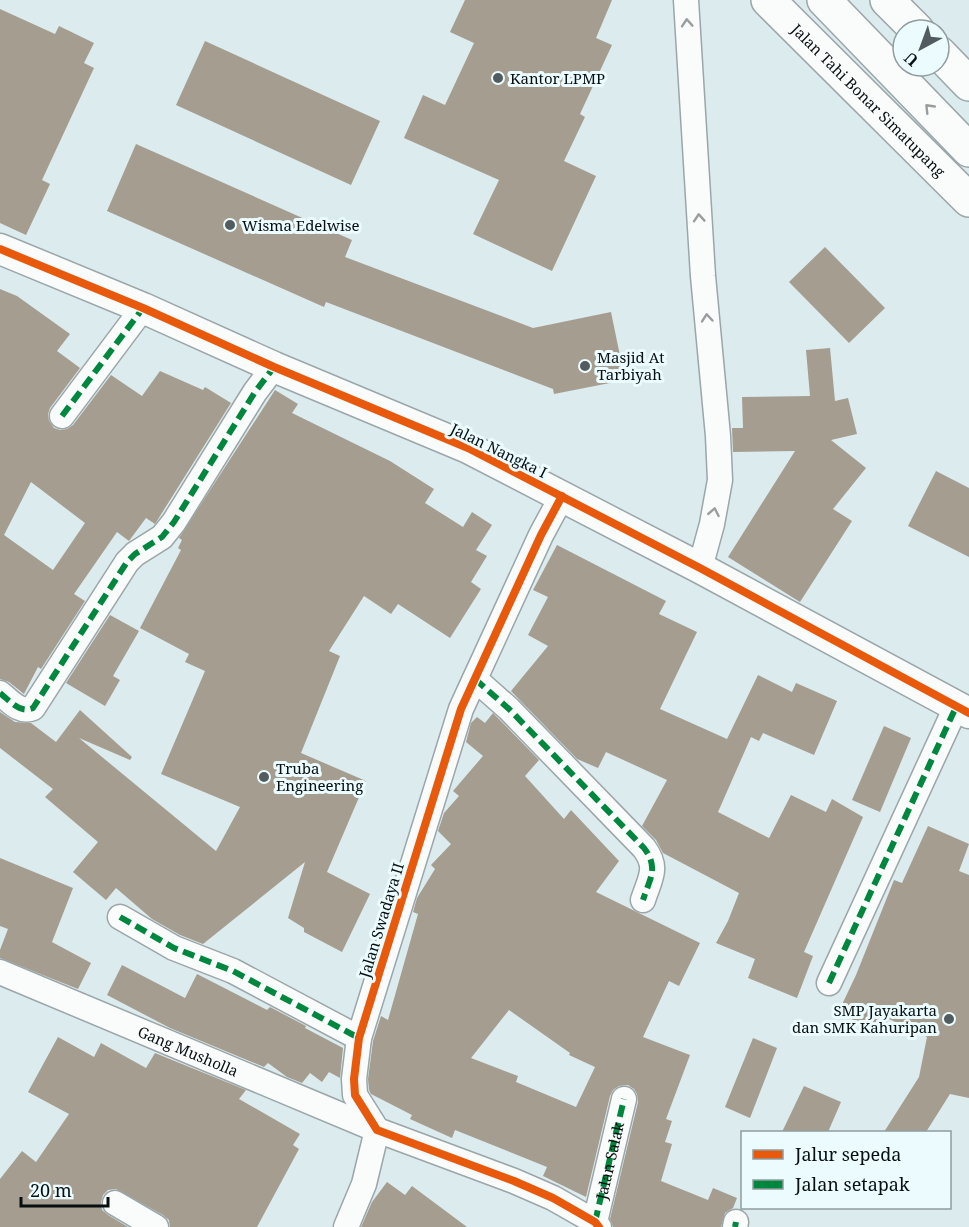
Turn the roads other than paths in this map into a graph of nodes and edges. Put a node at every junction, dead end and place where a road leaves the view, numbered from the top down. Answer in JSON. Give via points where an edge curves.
{"nodes":[{"id":1,"x":686,"y":0,"type":"edge"},
{"id":2,"x":768,"y":0,"type":"edge"},
{"id":3,"x":824,"y":0,"type":"edge"},
{"id":4,"x":887,"y":0,"type":"edge"},
{"id":5,"x":905,"y":18,"type":"edge"},
{"id":6,"x":951,"y":65,"type":"edge"},
{"id":7,"x":969,"y":84,"type":"edge"},
{"id":8,"x":969,"y":150,"type":"edge"},
{"id":9,"x":969,"y":200,"type":"edge"},
{"id":10,"x":0,"y":249,"type":"edge"},
{"id":11,"x":143,"y":308,"type":"junction"},
{"id":12,"x":274,"y":367,"type":"junction"},
{"id":13,"x":62,"y":416,"type":"dead end"},
{"id":14,"x":562,"y":496,"type":"junction"},
{"id":15,"x":700,"y":568,"type":"junction"},
{"id":16,"x":475,"y":679,"type":"junction"},
{"id":17,"x":0,"y":693,"type":"edge"},
{"id":18,"x":962,"y":710,"type":"edge"},
{"id":19,"x":643,"y":900,"type":"dead end"},
{"id":20,"x":120,"y":917,"type":"dead end"},
{"id":21,"x":0,"y":972,"type":"edge"},
{"id":22,"x":829,"y":983,"type":"dead end"},
{"id":23,"x":359,"y":1038,"type":"junction"},
{"id":24,"x":624,"y":1099,"type":"dead end"},
{"id":25,"x":377,"y":1130,"type":"junction"},
{"id":26,"x":115,"y":1203,"type":"dead end"},
{"id":27,"x":597,"y":1225,"type":"edge"},
{"id":28,"x":156,"y":1227,"type":"edge"},
{"id":29,"x":346,"y":1227,"type":"edge"}],
"edges":[{"from":15,"to":1,"type":"street","one_way":true,"via":[[720,480]]},
{"from":2,"to":9,"type":"highway","name":"Jalan Tahi Bonar Simatupang"},
{"from":8,"to":3,"type":"highway","one_way":true},
{"from":4,"to":5,"type":"highway"},
{"from":6,"to":7,"type":"highway"},
{"from":10,"to":11,"type":"street","name":"Jalan Nangka I"},
{"from":11,"to":12,"type":"street","name":"Jalan Nangka I"},
{"from":11,"to":13,"type":"street"},
{"from":12,"to":14,"type":"street","name":"Jalan Nangka I","via":[[468,448]]},
{"from":12,"to":17,"type":"street","via":[[174,522],[162,537],[127,562],[33,708],[25,711]]},
{"from":14,"to":15,"type":"street","name":"Jalan Nangka I"},
{"from":14,"to":16,"type":"street","name":"Jalan Swadaya II"},
{"from":15,"to":18,"type":"street","name":"Jalan Nangka I"},
{"from":16,"to":19,"type":"street","via":[[644,848],[653,868]]},
{"from":16,"to":23,"type":"street","name":"Jalan Swadaya II","via":[[461,709]]},
{"from":18,"to":22,"type":"street"},
{"from":20,"to":23,"type":"street","via":[[174,948],[233,971]]},
{"from":21,"to":25,"type":"street","name":"Gang Musholla"},
{"from":23,"to":25,"type":"street","name":"Jalan Swadaya II","via":[[355,1095]]},
{"from":24,"to":27,"type":"street","name":"Jalan Salak"},
{"from":25,"to":27,"type":"street","via":[[514,1181],[553,1198]]},
{"from":25,"to":29,"type":"street","via":[[364,1184]]},
{"from":26,"to":28,"type":"street"}]}
